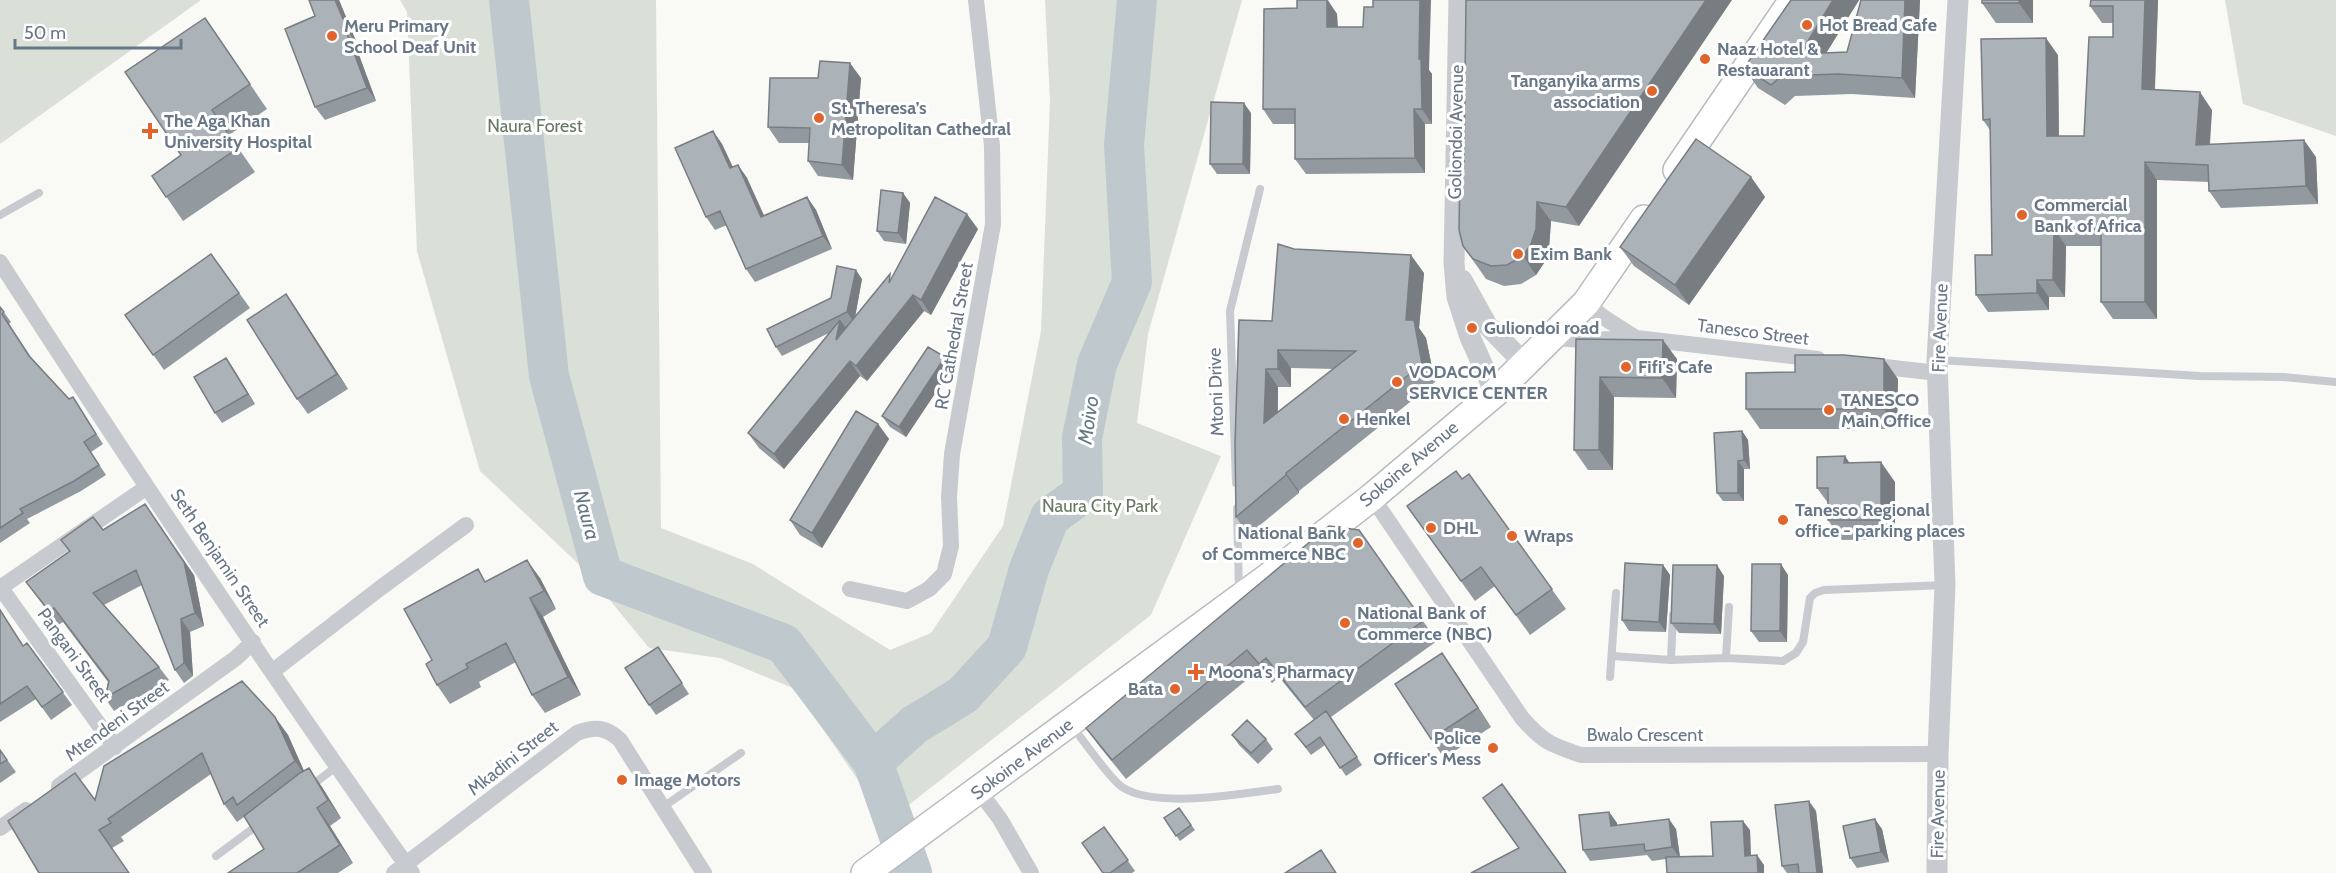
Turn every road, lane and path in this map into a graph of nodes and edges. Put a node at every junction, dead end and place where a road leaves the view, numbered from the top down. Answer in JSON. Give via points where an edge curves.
{"nodes":[{"id":1,"x":976,"y":0,"type":"edge"},
{"id":2,"x":1459,"y":0,"type":"edge"},
{"id":3,"x":1793,"y":0,"type":"edge"},
{"id":4,"x":1958,"y":0,"type":"edge"},
{"id":5,"x":1260,"y":189,"type":"dead end"},
{"id":6,"x":39,"y":193,"type":"dead end"},
{"id":7,"x":0,"y":215,"type":"edge"},
{"id":8,"x":0,"y":262,"type":"edge"},
{"id":9,"x":1454,"y":263,"type":"junction"},
{"id":10,"x":1586,"y":303,"type":"junction"},
{"id":11,"x":1552,"y":338,"type":"junction"},
{"id":12,"x":1636,"y":338,"type":"junction"},
{"id":13,"x":1833,"y":361,"type":"edge"},
{"id":14,"x":1525,"y":364,"type":"junction"},
{"id":15,"x":1856,"y":364,"type":"edge"},
{"id":16,"x":1938,"y":367,"type":"junction"},
{"id":17,"x":2336,"y":382,"type":"edge"},
{"id":18,"x":1495,"y":393,"type":"junction"},
{"id":19,"x":147,"y":487,"type":"junction"},
{"id":20,"x":1236,"y":490,"type":"edge"},
{"id":21,"x":1372,"y":497,"type":"junction"},
{"id":22,"x":1236,"y":502,"type":"edge"},
{"id":23,"x":466,"y":525,"type":"dead end"},
{"id":24,"x":1945,"y":585,"type":"junction"},
{"id":25,"x":0,"y":588,"type":"edge"},
{"id":26,"x":850,"y":590,"type":"dead end"},
{"id":27,"x":1616,"y":593,"type":"dead end"},
{"id":28,"x":1239,"y":598,"type":"junction"},
{"id":29,"x":1674,"y":602,"type":"edge"},
{"id":30,"x":1729,"y":607,"type":"dead end"},
{"id":31,"x":253,"y":642,"type":"junction"},
{"id":32,"x":1612,"y":656,"type":"junction"},
{"id":33,"x":1726,"y":658,"type":"junction"},
{"id":34,"x":1671,"y":660,"type":"junction"},
{"id":35,"x":273,"y":671,"type":"junction"},
{"id":36,"x":1610,"y":677,"type":"dead end"},
{"id":37,"x":1070,"y":723,"type":"junction"},
{"id":38,"x":115,"y":747,"type":"junction"},
{"id":39,"x":741,"y":753,"type":"dead end"},
{"id":40,"x":1938,"y":754,"type":"junction"},
{"id":41,"x":337,"y":766,"type":"junction"},
{"id":42,"x":1278,"y":789,"type":"dead end"},
{"id":43,"x":979,"y":791,"type":"junction"},
{"id":44,"x":299,"y":794,"type":"edge"},
{"id":45,"x":663,"y":807,"type":"junction"},
{"id":46,"x":272,"y":815,"type":"edge"},
{"id":47,"x":0,"y":828,"type":"edge"},
{"id":48,"x":216,"y":856,"type":"dead end"},
{"id":49,"x":404,"y":870,"type":"edge"},
{"id":50,"x":704,"y":873,"type":"edge"},
{"id":51,"x":865,"y":873,"type":"edge"},
{"id":52,"x":1031,"y":873,"type":"edge"},
{"id":53,"x":1937,"y":873,"type":"edge"}],
"edges":[{"from":1,"to":26,"type":"street","name":"RC Cathedral Street","via":[[992,146],[993,224],[952,454],[951,546],[944,574],[908,601]]},
{"from":2,"to":9,"type":"street","name":"Goliondoi Avenue"},
{"from":3,"to":10,"type":"main road","name":"Sokoine Avenue"},
{"from":4,"to":16,"type":"street","name":"Fire Avenue"},
{"from":5,"to":20,"type":"lane","name":"Mtoni Drive","via":[[1230,310]]},
{"from":6,"to":7,"type":"lane"},
{"from":8,"to":19,"type":"street","name":"Seth Benjamin Street"},
{"from":9,"to":14,"type":"street","via":[[1487,325]]},
{"from":9,"to":18,"type":"street","name":"Goliondoi Avenue","via":[[1457,297]]},
{"from":10,"to":11,"type":"main road","name":"Sokoine Avenue"},
{"from":10,"to":12,"type":"street"},
{"from":11,"to":12,"type":"street","name":"Tanesco Street"},
{"from":11,"to":14,"type":"main road","name":"Sokoine Avenue"},
{"from":12,"to":13,"type":"street","name":"Tanesco Street"},
{"from":14,"to":18,"type":"main road","name":"Sokoine Avenue"},
{"from":15,"to":16,"type":"street"},
{"from":16,"to":17,"type":"lane","via":[[2284,377]]},
{"from":16,"to":24,"type":"street","name":"Fire Avenue"},
{"from":18,"to":21,"type":"main road","name":"Sokoine Avenue"},
{"from":19,"to":25,"type":"street"},
{"from":19,"to":31,"type":"street","name":"Seth Benjamin Street"},
{"from":21,"to":28,"type":"main road","name":"Sokoine Avenue"},
{"from":21,"to":40,"type":"street","name":"Bwalo Crescent","via":[[1522,718],[1539,737],[1556,746],[1581,755]]},
{"from":22,"to":28,"type":"lane"},
{"from":23,"to":35,"type":"street"},
{"from":24,"to":33,"type":"lane","via":[[1824,590],[1810,598],[1803,642],[1796,653],[1783,661]]},
{"from":24,"to":40,"type":"street","name":"Fire Avenue"},
{"from":25,"to":38,"type":"street","name":"Pangani Street"},
{"from":27,"to":32,"type":"lane"},
{"from":28,"to":37,"type":"main road","name":"Sokoine Avenue"},
{"from":29,"to":34,"type":"lane"},
{"from":30,"to":33,"type":"lane"},
{"from":31,"to":35,"type":"street","name":"Seth Benjamin Street"},
{"from":31,"to":38,"type":"street","name":"Mtendeni Street"},
{"from":32,"to":34,"type":"lane"},
{"from":32,"to":36,"type":"lane"},
{"from":33,"to":34,"type":"lane"},
{"from":35,"to":41,"type":"street","name":"Seth Benjamin Street"},
{"from":37,"to":42,"type":"lane","via":[[1120,787],[1143,797],[1202,798]]},
{"from":37,"to":43,"type":"main road","name":"Sokoine Avenue"},
{"from":38,"to":47,"type":"street","name":"Mtendeni Street"},
{"from":39,"to":45,"type":"lane"},
{"from":40,"to":53,"type":"street","name":"Fire Avenue"},
{"from":41,"to":44,"type":"lane"},
{"from":41,"to":49,"type":"street","name":"Seth Benjamin Street"},
{"from":43,"to":51,"type":"main road","name":"Sokoine Avenue"},
{"from":43,"to":52,"type":"street"},
{"from":45,"to":49,"type":"street","name":"Mkadini Street","via":[[620,740],[600,728],[588,729],[577,733]]},
{"from":45,"to":50,"type":"street","name":"Mkadini Street"},
{"from":46,"to":48,"type":"lane"}]}
